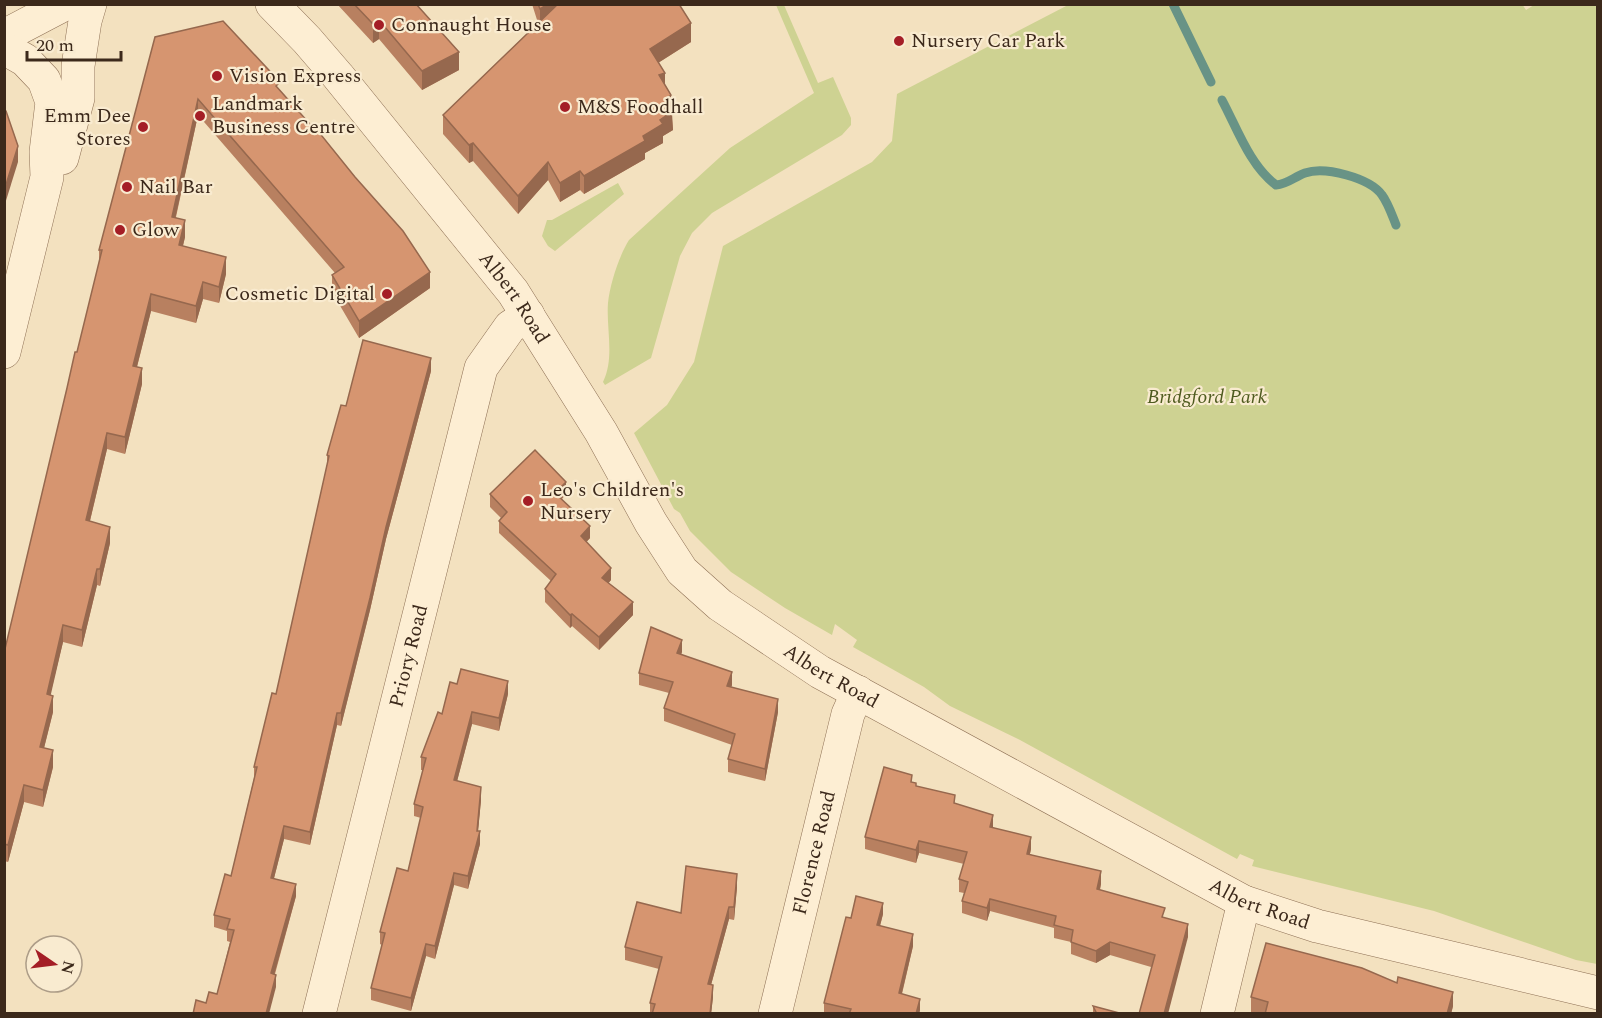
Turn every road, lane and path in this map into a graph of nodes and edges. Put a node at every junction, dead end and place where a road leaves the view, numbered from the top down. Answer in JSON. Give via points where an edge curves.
{"nodes":[{"id":1,"x":65,"y":4,"type":"edge"},
{"id":2,"x":90,"y":4,"type":"edge"},
{"id":3,"x":272,"y":4,"type":"edge"},
{"id":4,"x":301,"y":4,"type":"edge"},
{"id":5,"x":4,"y":36,"type":"edge"},
{"id":6,"x":308,"y":40,"type":"junction"},
{"id":7,"x":4,"y":48,"type":"edge"},
{"id":8,"x":47,"y":177,"type":"junction"},
{"id":9,"x":528,"y":315,"type":"junction"},
{"id":10,"x":4,"y":352,"type":"edge"},
{"id":11,"x":858,"y":692,"type":"junction"},
{"id":12,"x":1244,"y":902,"type":"junction"},
{"id":13,"x":1598,"y":993,"type":"edge"},
{"id":14,"x":319,"y":1014,"type":"edge"},
{"id":15,"x":775,"y":1014,"type":"edge"},
{"id":16,"x":1218,"y":1014,"type":"edge"}],
"edges":[{"from":1,"to":5,"type":"street"},
{"from":2,"to":8,"type":"street","via":[[78,66],[78,98],[61,163]]},
{"from":3,"to":6,"type":"street","name":"Albert Road"},
{"from":4,"to":6,"type":"street","name":"Albert Road"},
{"from":6,"to":9,"type":"street","name":"Albert Road"},
{"from":7,"to":8,"type":"street","via":[[25,60],[44,80],[52,102]]},
{"from":8,"to":10,"type":"street"},
{"from":9,"to":11,"type":"street","name":"Albert Road","via":[[682,571],[720,605],[820,672]]},
{"from":9,"to":14,"type":"street","name":"Priory Road","via":[[510,327],[481,368]]},
{"from":11,"to":12,"type":"street","name":"Albert Road"},
{"from":11,"to":15,"type":"street","name":"Florence Road","via":[[848,714]]},
{"from":12,"to":13,"type":"street","name":"Albert Road","via":[[1317,926]]},
{"from":12,"to":16,"type":"street"}]}
